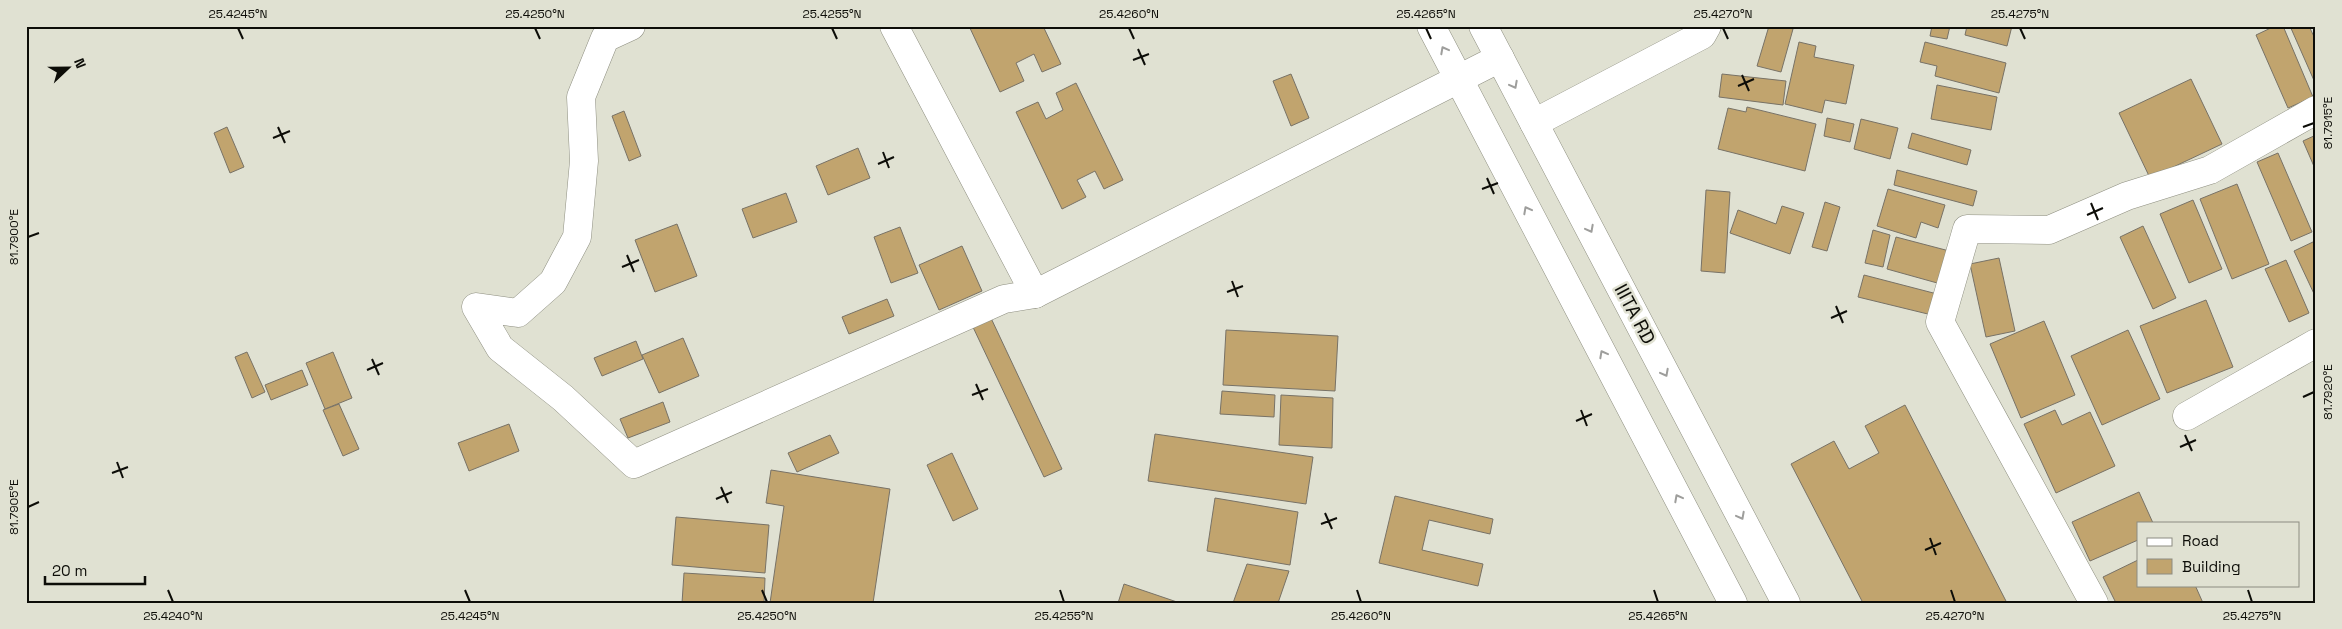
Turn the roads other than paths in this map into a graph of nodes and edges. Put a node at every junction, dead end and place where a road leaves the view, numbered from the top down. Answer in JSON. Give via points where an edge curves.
{"nodes":[{"id":1,"x":631,"y":26,"type":"edge"},
{"id":2,"x":894,"y":26,"type":"edge"},
{"id":3,"x":1431,"y":26,"type":"edge"},
{"id":4,"x":1483,"y":26,"type":"edge"},
{"id":5,"x":1707,"y":26,"type":"edge"},
{"id":6,"x":602,"y":32,"type":"edge"},
{"id":7,"x":1500,"y":58,"type":"junction"},
{"id":8,"x":1459,"y":79,"type":"junction"},
{"id":9,"x":2316,"y":110,"type":"edge"},
{"id":10,"x":1534,"y":123,"type":"junction"},
{"id":11,"x":1035,"y":294,"type":"junction"},
{"id":12,"x":2316,"y":343,"type":"edge"},
{"id":13,"x":2187,"y":416,"type":"dead end"},
{"id":14,"x":1733,"y":603,"type":"edge"},
{"id":15,"x":1786,"y":603,"type":"edge"},
{"id":16,"x":2094,"y":603,"type":"edge"}],
"edges":[{"from":1,"to":6,"type":"street"},
{"from":2,"to":11,"type":"street"},
{"from":8,"to":3,"type":"street","one_way":true},
{"from":4,"to":7,"type":"street","name":"IIITA RD"},
{"from":5,"to":10,"type":"street","via":[[1702,35]]},
{"from":6,"to":11,"type":"street","via":[[581,97],[584,160],[577,237],[552,282],[518,313],[476,307],[500,348],[563,398],[634,464],[1004,299]]},
{"from":7,"to":8,"type":"street"},
{"from":7,"to":10,"type":"street","name":"IIITA RD","one_way":true},
{"from":8,"to":11,"type":"street"},
{"from":14,"to":8,"type":"street","one_way":true},
{"from":9,"to":16,"type":"street","via":[[2210,170],[2127,196],[2049,230],[1967,230],[1940,322]]},
{"from":10,"to":15,"type":"street","name":"IIITA RD","one_way":true},
{"from":12,"to":13,"type":"street"}]}
